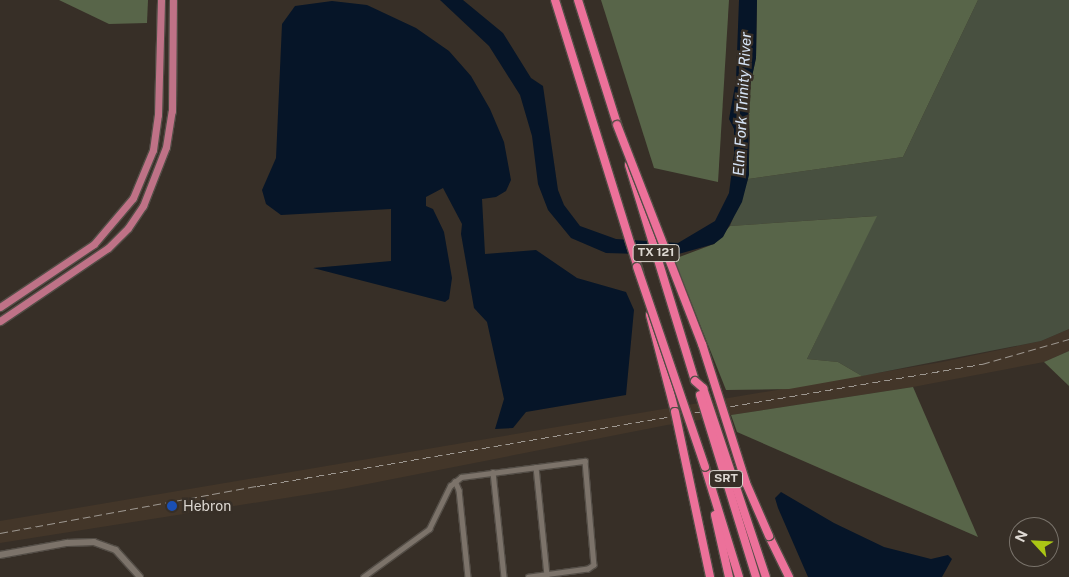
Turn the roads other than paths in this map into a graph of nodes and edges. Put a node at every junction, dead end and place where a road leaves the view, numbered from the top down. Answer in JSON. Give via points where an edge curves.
{"nodes":[{"id":1,"x":161,"y":0,"type":"edge"},
{"id":2,"x":174,"y":0,"type":"edge"},
{"id":3,"x":555,"y":0,"type":"edge"},
{"id":4,"x":578,"y":0,"type":"edge"},
{"id":5,"x":617,"y":125,"type":"junction"},
{"id":6,"x":638,"y":267,"type":"junction"},
{"id":7,"x":0,"y":307,"type":"edge"},
{"id":8,"x":0,"y":321,"type":"edge"},
{"id":9,"x":695,"y":381,"type":"junction"},
{"id":10,"x":536,"y":467,"type":"junction"},
{"id":11,"x":705,"y":467,"type":"junction"},
{"id":12,"x":494,"y":472,"type":"junction"},
{"id":13,"x":455,"y":481,"type":"junction"},
{"id":14,"x":769,"y":536,"type":"junction"},
{"id":15,"x":0,"y":555,"type":"edge"},
{"id":16,"x":547,"y":574,"type":"junction"},
{"id":17,"x":140,"y":577,"type":"edge"},
{"id":18,"x":363,"y":577,"type":"edge"},
{"id":19,"x":468,"y":577,"type":"edge"},
{"id":20,"x":504,"y":577,"type":"edge"},
{"id":21,"x":529,"y":577,"type":"edge"},
{"id":22,"x":710,"y":577,"type":"edge"},
{"id":23,"x":729,"y":577,"type":"edge"},
{"id":24,"x":739,"y":577,"type":"edge"},
{"id":25,"x":756,"y":577,"type":"edge"},
{"id":26,"x":766,"y":577,"type":"edge"},
{"id":27,"x":784,"y":577,"type":"edge"},
{"id":28,"x":789,"y":577,"type":"edge"}],
"edges":[{"from":1,"to":7,"type":"main road","via":[[153,150],[133,198],[104,235]]},
{"from":2,"to":8,"type":"main road","via":[[173,74],[166,147],[142,206],[123,234],[87,264]]},
{"from":3,"to":6,"type":"highway","number":"TX 121"},
{"from":4,"to":5,"type":"highway","number":"TX 121"},
{"from":5,"to":9,"type":"highway","number":"TX 121","bridge":true},
{"from":5,"to":14,"type":"highway","bridge":true,"via":[[702,344],[746,483]]},
{"from":6,"to":11,"type":"highway","number":"TX 121","bridge":true},
{"from":6,"to":22,"type":"highway","bridge":true,"via":[[676,412]]},
{"from":9,"to":25,"type":"highway","number":"SRT","bridge":true},
{"from":9,"to":26,"type":"highway","bridge":true,"via":[[703,388]]},
{"from":10,"to":12,"type":"street"},
{"from":10,"to":16,"type":"street"},
{"from":10,"to":16,"type":"street","via":[[585,462],[594,564],[588,569]]},
{"from":11,"to":23,"type":"highway"},
{"from":11,"to":24,"type":"highway","number":"SRT"},
{"from":12,"to":13,"type":"street","via":[[461,477]]},
{"from":12,"to":20,"type":"street"},
{"from":13,"to":18,"type":"street","via":[[429,529]]},
{"from":13,"to":19,"type":"street","via":[[459,490]]},
{"from":14,"to":27,"type":"highway"},
{"from":14,"to":28,"type":"highway"},
{"from":15,"to":17,"type":"street","via":[[88,541],[116,550]]},
{"from":16,"to":21,"type":"street"}]}
